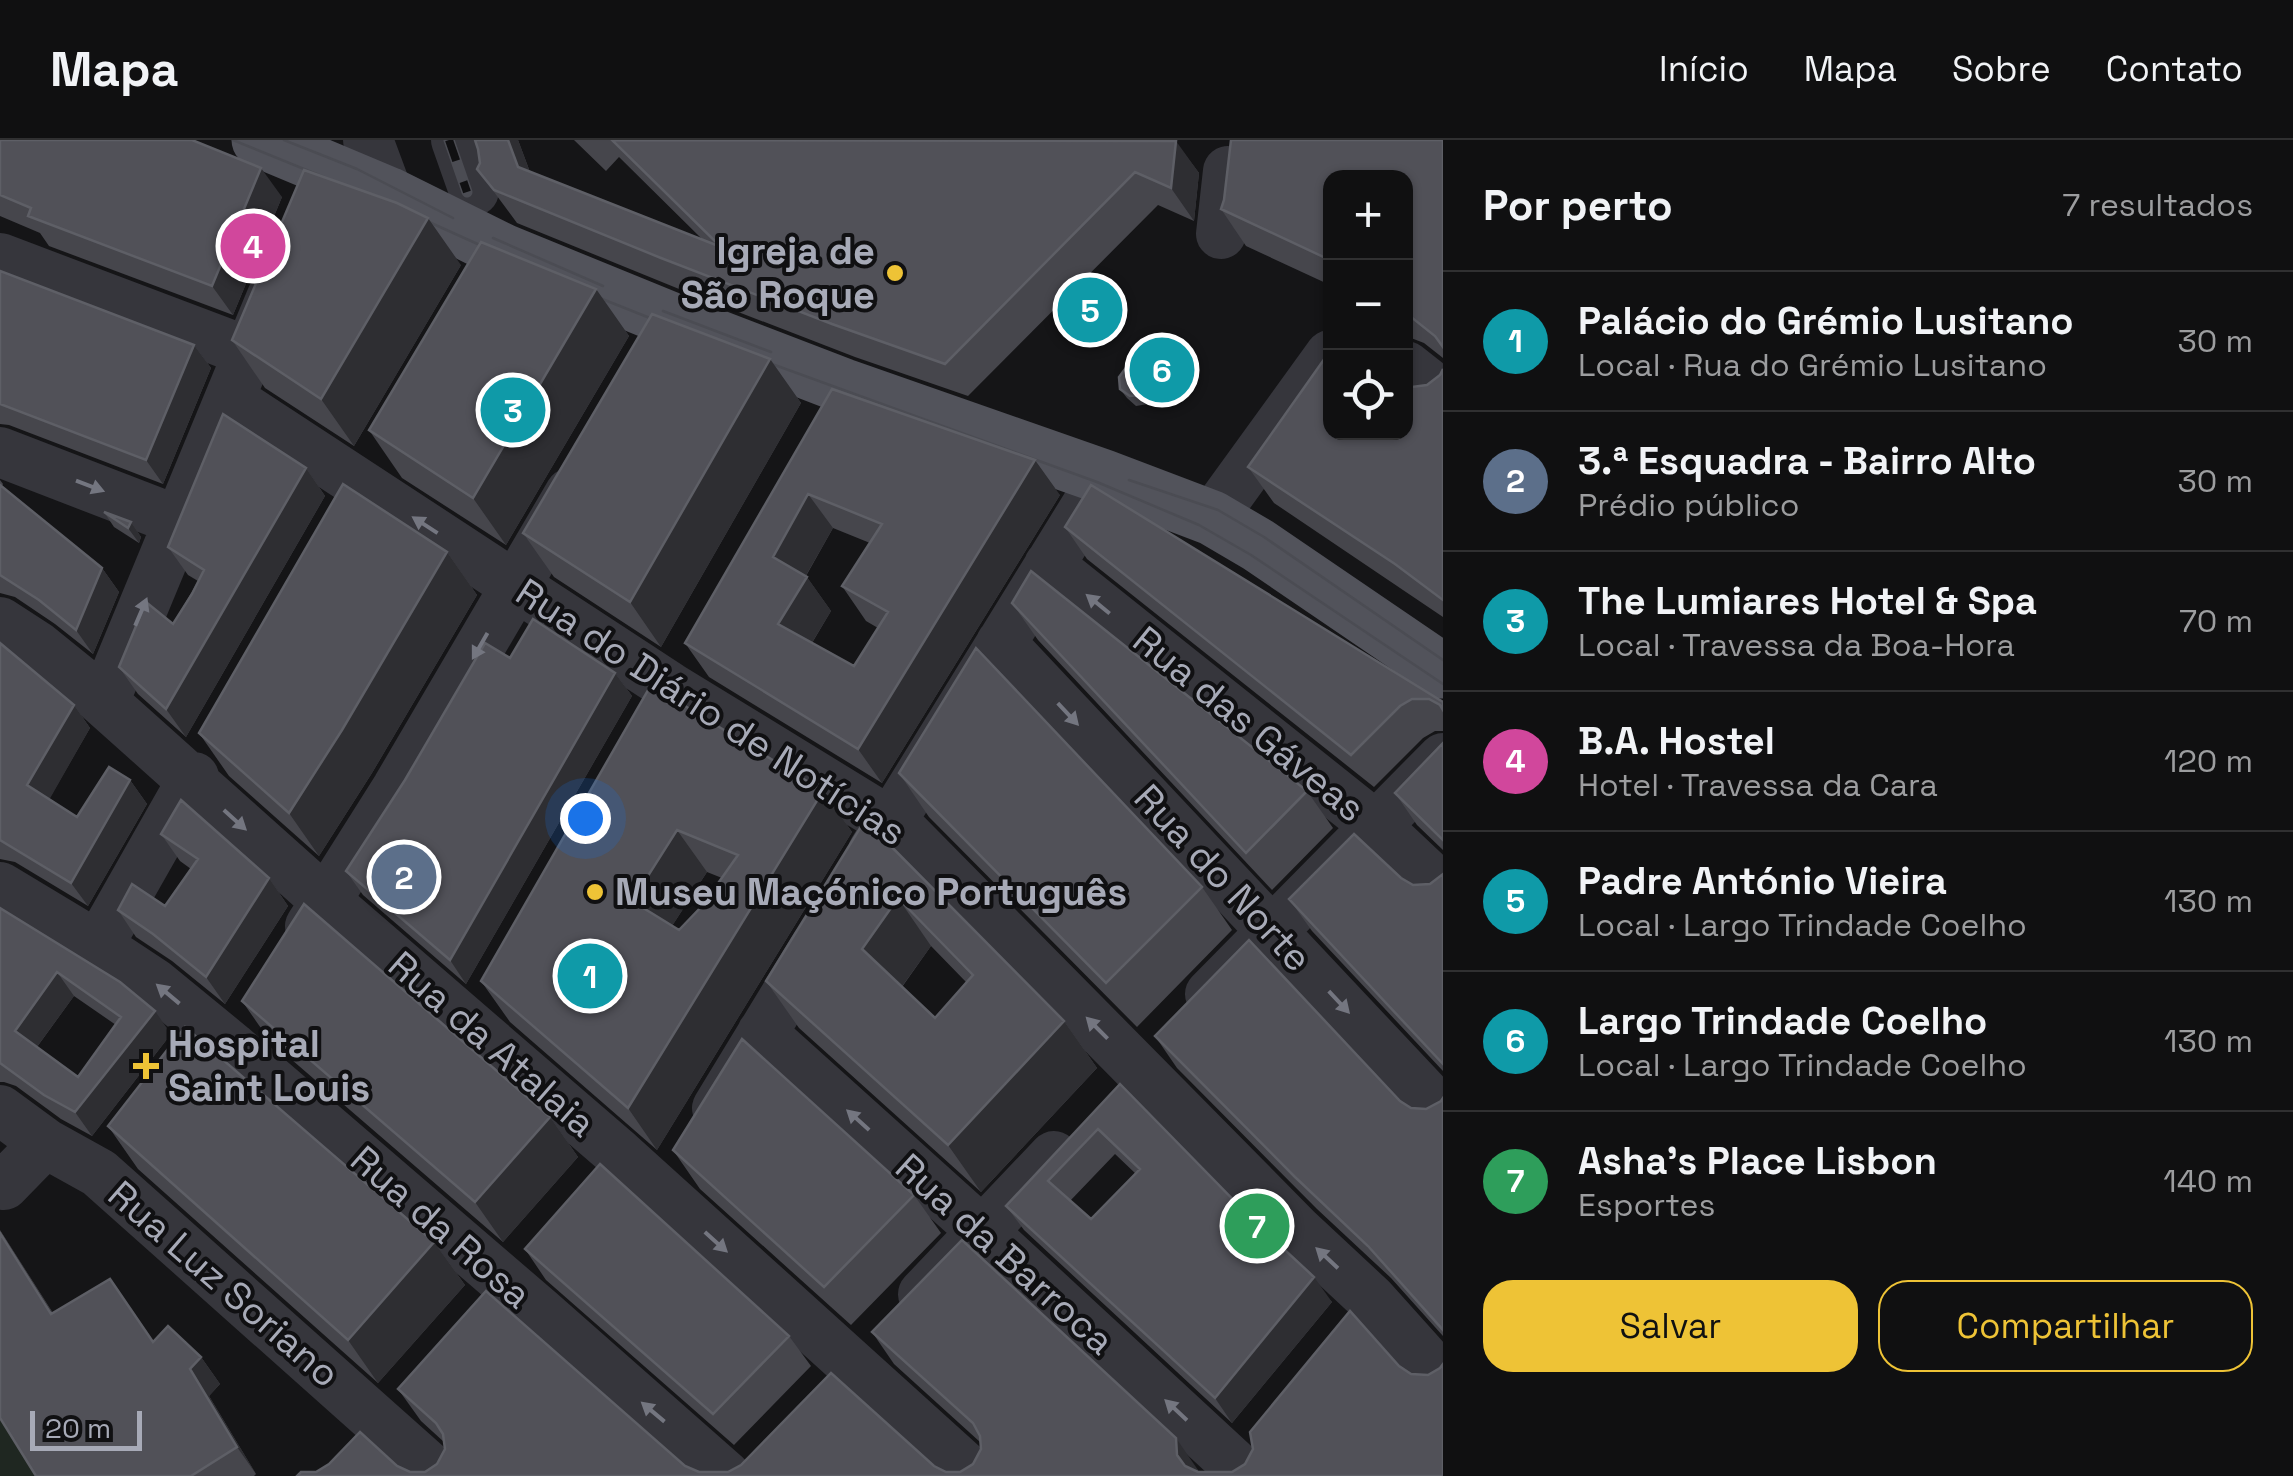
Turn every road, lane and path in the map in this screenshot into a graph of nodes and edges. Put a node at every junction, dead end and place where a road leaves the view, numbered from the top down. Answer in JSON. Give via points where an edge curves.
{"nodes":[{"id":1,"x":260,"y":140,"type":"edge"},
{"id":2,"x":456,"y":140,"type":"edge"},
{"id":3,"x":1228,"y":171,"type":"edge"},
{"id":4,"x":336,"y":173,"type":"edge"},
{"id":5,"x":474,"y":190,"type":"dead end"},
{"id":6,"x":1222,"y":234,"type":"edge"},
{"id":7,"x":0,"y":258,"type":"edge"},
{"id":8,"x":286,"y":263,"type":"edge"},
{"id":9,"x":249,"y":352,"type":"junction"},
{"id":10,"x":1323,"y":365,"type":"edge"},
{"id":11,"x":1413,"y":371,"type":"edge"},
{"id":12,"x":1443,"y":395,"type":"edge"},
{"id":13,"x":230,"y":398,"type":"junction"},
{"id":14,"x":0,"y":452,"type":"edge"},
{"id":15,"x":593,"y":454,"type":"edge"},
{"id":16,"x":1104,"y":477,"type":"junction"},
{"id":17,"x":1212,"y":518,"type":"junction"},
{"id":18,"x":180,"y":521,"type":"junction"},
{"id":19,"x":1049,"y":566,"type":"junction"},
{"id":20,"x":516,"y":585,"type":"junction"},
{"id":21,"x":0,"y":622,"type":"edge"},
{"id":22,"x":1002,"y":643,"type":"junction"},
{"id":23,"x":1443,"y":671,"type":"edge"},
{"id":24,"x":104,"y":702,"type":"junction"},
{"id":25,"x":220,"y":732,"type":"edge"},
{"id":26,"x":1443,"y":758,"type":"edge"},
{"id":27,"x":192,"y":781,"type":"junction"},
{"id":28,"x":890,"y":822,"type":"junction"},
{"id":29,"x":1376,"y":826,"type":"junction"},
{"id":30,"x":0,"y":887,"type":"edge"},
{"id":31,"x":1443,"y":889,"type":"edge"},
{"id":32,"x":326,"y":901,"type":"junction"},
{"id":33,"x":1273,"y":931,"type":"junction"},
{"id":34,"x":98,"y":946,"type":"junction"},
{"id":35,"x":284,"y":966,"type":"edge"},
{"id":36,"x":762,"y":1034,"type":"junction"},
{"id":37,"x":1134,"y":1071,"type":"junction"},
{"id":38,"x":0,"y":1110,"type":"edge"},
{"id":39,"x":1443,"y":1113,"type":"edge"},
{"id":40,"x":44,"y":1143,"type":"junction"},
{"id":41,"x":680,"y":1168,"type":"junction"},
{"id":42,"x":2,"y":1183,"type":"edge"},
{"id":43,"x":983,"y":1232,"type":"junction"},
{"id":44,"x":863,"y":1356,"type":"junction"},
{"id":45,"x":1443,"y":1379,"type":"edge"},
{"id":46,"x":1242,"y":1463,"type":"edge"},
{"id":47,"x":438,"y":1476,"type":"edge"},
{"id":48,"x":726,"y":1476,"type":"edge"},
{"id":49,"x":975,"y":1476,"type":"edge"}],
"edges":[{"from":1,"to":4,"type":"main road"},
{"from":2,"to":5,"type":"street"},
{"from":3,"to":6,"type":"street"},
{"from":4,"to":16,"type":"main road","via":[[388,194],[492,270],[831,408],[948,422]]},
{"from":7,"to":9,"type":"street"},
{"from":8,"to":9,"type":"street"},
{"from":9,"to":13,"type":"street"},
{"from":10,"to":17,"type":"street"},
{"from":11,"to":12,"type":"street"},
{"from":13,"to":18,"type":"street"},
{"from":20,"to":13,"type":"street","name":"Rua do Diário de Notícias","one_way":true},
{"from":14,"to":18,"type":"street","one_way":true},
{"from":15,"to":20,"type":"street"},
{"from":16,"to":17,"type":"main road"},
{"from":16,"to":19,"type":"street"},
{"from":17,"to":23,"type":"main road"},
{"from":24,"to":18,"type":"street","one_way":true},
{"from":19,"to":22,"type":"street"},
{"from":29,"to":19,"type":"street","name":"Rua das Gáveas","one_way":true},
{"from":20,"to":28,"type":"street","name":"Rua do Diário de Notícias"},
{"from":20,"to":32,"type":"street","one_way":true},
{"from":21,"to":24,"type":"street","name":"Rua da Atalaia"},
{"from":22,"to":28,"type":"street"},
{"from":22,"to":33,"type":"street","name":"Rua do Norte","one_way":true},
{"from":24,"to":27,"type":"street","name":"Rua da Atalaia"},
{"from":25,"to":27,"type":"street"},
{"from":26,"to":29,"type":"street"},
{"from":27,"to":32,"type":"street","name":"Rua da Atalaia","one_way":true},
{"from":27,"to":34,"type":"street"},
{"from":28,"to":36,"type":"street"},
{"from":37,"to":28,"type":"street","name":"Rua do Diário de Notícias","one_way":true},
{"from":29,"to":31,"type":"street","name":"Rua das Gáveas"},
{"from":29,"to":33,"type":"street"},
{"from":30,"to":34,"type":"street","name":"Rua da Rosa"},
{"from":32,"to":35,"type":"street"},
{"from":32,"to":41,"type":"street","name":"Rua da Atalaia","via":[[484,1011],[606,1168]]},
{"from":33,"to":37,"type":"street"},
{"from":33,"to":39,"type":"street","name":"Rua do Norte","one_way":true},
{"from":48,"to":34,"type":"street","name":"Rua da Rosa","one_way":true,"via":[[221,1037]]},
{"from":36,"to":41,"type":"street"},
{"from":43,"to":36,"type":"street","name":"Rua da Barroca","one_way":true},
{"from":37,"to":43,"type":"street"},
{"from":45,"to":37,"type":"street","name":"Rua do Diário de Notícias","one_way":true,"via":[[1358,1314],[1297,1230]]},
{"from":38,"to":40,"type":"street","name":"Rua Luz Soriano"},
{"from":40,"to":42,"type":"street"},
{"from":40,"to":47,"type":"street","name":"Rua Luz Soriano","via":[[111,1159]]},
{"from":41,"to":44,"type":"street","name":"Rua da Atalaia","one_way":true},
{"from":43,"to":44,"type":"street"},
{"from":46,"to":43,"type":"street","name":"Rua da Barroca","one_way":true},
{"from":44,"to":49,"type":"street","name":"Rua da Atalaia"}]}
